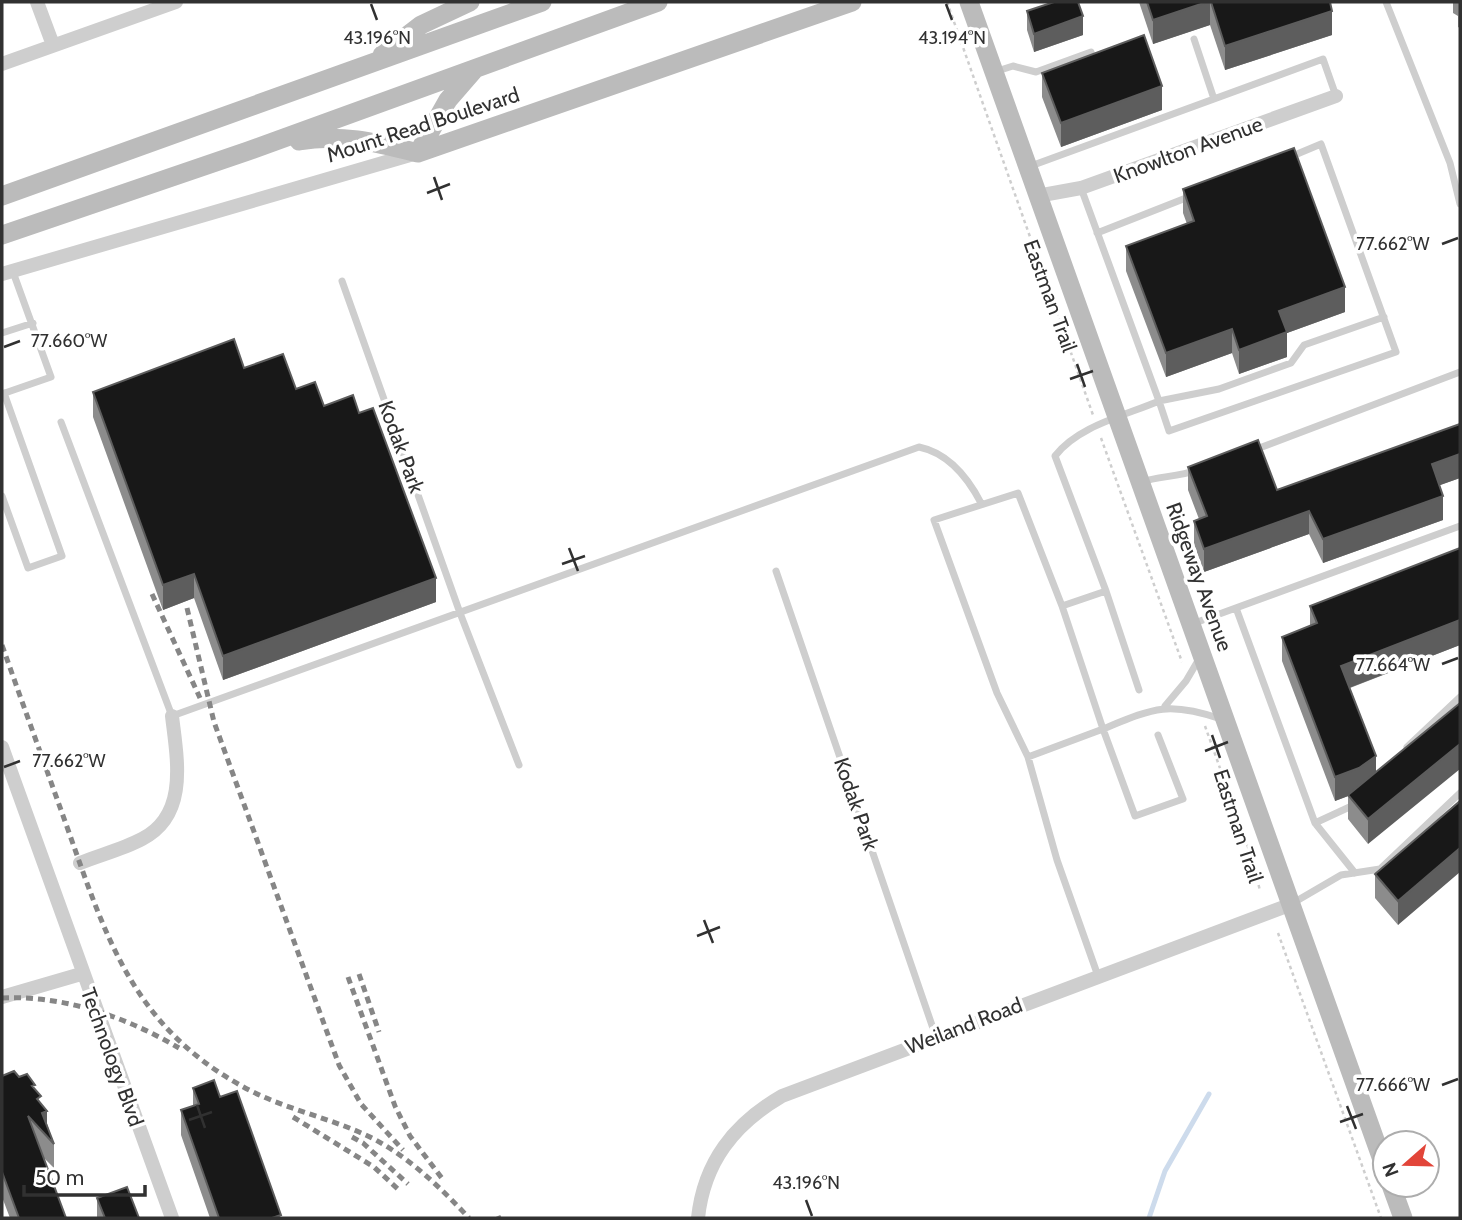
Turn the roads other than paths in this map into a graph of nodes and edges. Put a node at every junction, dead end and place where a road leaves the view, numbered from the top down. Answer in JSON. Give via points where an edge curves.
{"nodes":[{"id":1,"x":37,"y":2,"type":"edge"},
{"id":2,"x":176,"y":2,"type":"edge"},
{"id":3,"x":470,"y":2,"type":"edge"},
{"id":4,"x":542,"y":2,"type":"edge"},
{"id":5,"x":658,"y":2,"type":"edge"},
{"id":6,"x":852,"y":2,"type":"edge"},
{"id":7,"x":969,"y":2,"type":"edge"},
{"id":8,"x":1386,"y":2,"type":"edge"},
{"id":9,"x":1194,"y":39,"type":"dead end"},
{"id":10,"x":53,"y":46,"type":"junction"},
{"id":11,"x":1091,"y":52,"type":"edge"},
{"id":12,"x":2,"y":64,"type":"edge"},
{"id":13,"x":367,"y":67,"type":"junction"},
{"id":14,"x":474,"y":69,"type":"junction"},
{"id":15,"x":994,"y":73,"type":"junction"},
{"id":16,"x":1336,"y":96,"type":"joint"},
{"id":17,"x":1213,"y":99,"type":"junction"},
{"id":18,"x":248,"y":151,"type":"junction"},
{"id":19,"x":418,"y":153,"type":"junction"},
{"id":20,"x":1284,"y":159,"type":"edge"},
{"id":21,"x":1027,"y":167,"type":"junction"},
{"id":22,"x":1081,"y":188,"type":"junction"},
{"id":23,"x":1197,"y":194,"type":"edge"},
{"id":24,"x":1037,"y":195,"type":"junction"},
{"id":25,"x":2,"y":196,"type":"edge"},
{"id":26,"x":1460,"y":204,"type":"edge"},
{"id":27,"x":1097,"y":233,"type":"junction"},
{"id":28,"x":2,"y":235,"type":"edge"},
{"id":29,"x":7,"y":273,"type":"edge"},
{"id":30,"x":342,"y":281,"type":"dead end"},
{"id":31,"x":1384,"y":317,"type":"junction"},
{"id":32,"x":33,"y":323,"type":"junction"},
{"id":33,"x":2,"y":333,"type":"edge"},
{"id":34,"x":1460,"y":372,"type":"edge"},
{"id":35,"x":3,"y":393,"type":"edge"},
{"id":36,"x":1159,"y":401,"type":"junction"},
{"id":37,"x":1118,"y":418,"type":"junction"},
{"id":38,"x":61,"y":422,"type":"dead end"},
{"id":39,"x":1245,"y":453,"type":"edge"},
{"id":40,"x":1205,"y":467,"type":"edge"},
{"id":41,"x":1141,"y":483,"type":"junction"},
{"id":42,"x":2,"y":496,"type":"edge"},
{"id":43,"x":981,"y":503,"type":"junction"},
{"id":44,"x":1460,"y":526,"type":"edge"},
{"id":45,"x":776,"y":571,"type":"dead end"},
{"id":46,"x":1106,"y":591,"type":"junction"},
{"id":47,"x":1062,"y":606,"type":"junction"},
{"id":48,"x":1236,"y":608,"type":"junction"},
{"id":49,"x":460,"y":613,"type":"junction"},
{"id":50,"x":1192,"y":624,"type":"junction"},
{"id":51,"x":1202,"y":654,"type":"junction"},
{"id":52,"x":1139,"y":690,"type":"dead end"},
{"id":53,"x":1460,"y":697,"type":"edge"},
{"id":54,"x":1165,"y":706,"type":"junction"},
{"id":55,"x":172,"y":716,"type":"junction"},
{"id":56,"x":1226,"y":721,"type":"junction"},
{"id":57,"x":1103,"y":729,"type":"junction"},
{"id":58,"x":1158,"y":735,"type":"dead end"},
{"id":59,"x":2,"y":747,"type":"edge"},
{"id":60,"x":1028,"y":757,"type":"junction"},
{"id":61,"x":1397,"y":757,"type":"edge"},
{"id":62,"x":519,"y":765,"type":"dead end"},
{"id":63,"x":1460,"y":793,"type":"edge"},
{"id":64,"x":1364,"y":799,"type":"edge"},
{"id":65,"x":1315,"y":823,"type":"junction"},
{"id":66,"x":80,"y":863,"type":"dead end"},
{"id":67,"x":1355,"y":873,"type":"junction"},
{"id":68,"x":1292,"y":904,"type":"junction"},
{"id":69,"x":82,"y":974,"type":"junction"},
{"id":70,"x":1098,"y":975,"type":"junction"},
{"id":71,"x":2,"y":997,"type":"edge"},
{"id":72,"x":936,"y":1037,"type":"junction"},
{"id":73,"x":1371,"y":1129,"type":"edge"},
{"id":74,"x":1396,"y":1199,"type":"edge"},
{"id":75,"x":172,"y":1218,"type":"edge"},
{"id":76,"x":698,"y":1218,"type":"edge"},
{"id":77,"x":1403,"y":1218,"type":"edge"}],
"edges":[{"from":1,"to":10,"type":"street"},
{"from":2,"to":10,"type":"street"},
{"from":3,"to":13,"type":"main road","via":[[421,25]]},
{"from":4,"to":13,"type":"main road"},
{"from":5,"to":14,"type":"main road","name":"Mount Read Boulevard"},
{"from":6,"to":19,"type":"main road","name":"Mount Read Boulevard"},
{"from":7,"to":15,"type":"main road","name":"Ridgeway Avenue"},
{"from":8,"to":26,"type":"lane","via":[[1450,163]]},
{"from":9,"to":17,"type":"lane"},
{"from":10,"to":12,"type":"street"},
{"from":11,"to":15,"type":"lane","via":[[1036,72],[1013,66]]},
{"from":13,"to":25,"type":"main road"},
{"from":14,"to":18,"type":"main road","name":"Mount Read Boulevard"},
{"from":14,"to":19,"type":"main road","via":[[447,100]]},
{"from":15,"to":21,"type":"main road","name":"Ridgeway Avenue"},
{"from":16,"to":17,"type":"lane","via":[[1322,59]]},
{"from":16,"to":22,"type":"street","name":"Knowlton Avenue"},
{"from":17,"to":21,"type":"lane"},
{"from":18,"to":19,"type":"main road","via":[[319,137],[353,138]]},
{"from":18,"to":28,"type":"main road","name":"Mount Read Boulevard"},
{"from":19,"to":29,"type":"street","name":"Mount Read Boulevard"},
{"from":20,"to":31,"type":"lane","via":[[1321,144]]},
{"from":21,"to":24,"type":"main road","name":"Ridgeway Avenue"},
{"from":22,"to":24,"type":"street","name":"Knowlton Avenue"},
{"from":22,"to":27,"type":"lane"},
{"from":23,"to":27,"type":"lane"},
{"from":24,"to":37,"type":"main road","name":"Ridgeway Avenue"},
{"from":27,"to":36,"type":"lane"},
{"from":29,"to":32,"type":"lane"},
{"from":30,"to":49,"type":"lane","name":"Kodak Park"},
{"from":31,"to":36,"type":"lane","via":[[1304,345],[1291,363],[1219,389]]},
{"from":31,"to":36,"type":"lane","via":[[1396,352],[1169,431]]},
{"from":32,"to":33,"type":"lane"},
{"from":32,"to":35,"type":"lane","via":[[51,377]]},
{"from":34,"to":39,"type":"lane"},
{"from":35,"to":42,"type":"lane","via":[[62,556],[29,568]]},
{"from":36,"to":37,"type":"lane"},
{"from":37,"to":41,"type":"main road","name":"Ridgeway Avenue"},
{"from":37,"to":46,"type":"lane","via":[[1067,441],[1055,456]]},
{"from":38,"to":55,"type":"lane"},
{"from":40,"to":41,"type":"lane"},
{"from":41,"to":50,"type":"main road","name":"Ridgeway Avenue"},
{"from":43,"to":47,"type":"lane","via":[[1018,493]]},
{"from":43,"to":49,"type":"lane","via":[[957,468],[941,455],[919,447]]},
{"from":43,"to":60,"type":"lane","via":[[934,520],[997,693]]},
{"from":44,"to":48,"type":"lane"},
{"from":45,"to":72,"type":"lane","name":"Kodak Park"},
{"from":46,"to":47,"type":"lane"},
{"from":46,"to":52,"type":"lane"},
{"from":47,"to":57,"type":"lane"},
{"from":48,"to":50,"type":"lane"},
{"from":48,"to":65,"type":"lane"},
{"from":49,"to":55,"type":"lane"},
{"from":49,"to":62,"type":"lane","name":"Kodak Park"},
{"from":50,"to":51,"type":"main road","name":"Ridgeway Avenue"},
{"from":51,"to":54,"type":"lane"},
{"from":51,"to":56,"type":"main road","name":"Ridgeway Avenue"},
{"from":53,"to":61,"type":"lane"},
{"from":54,"to":56,"type":"lane"},
{"from":54,"to":57,"type":"lane"},
{"from":55,"to":66,"type":"street","via":[[179,778],[170,812],[144,838]]},
{"from":56,"to":68,"type":"main road","name":"Ridgeway Avenue"},
{"from":57,"to":58,"type":"lane","via":[[1135,816],[1183,799]]},
{"from":57,"to":60,"type":"lane"},
{"from":59,"to":69,"type":"street","name":"Technology Blvd"},
{"from":60,"to":70,"type":"lane","via":[[1057,860]]},
{"from":63,"to":67,"type":"lane","via":[[1380,869]]},
{"from":64,"to":65,"type":"lane"},
{"from":65,"to":67,"type":"lane"},
{"from":67,"to":68,"type":"lane","via":[[1341,875]]},
{"from":68,"to":70,"type":"street","name":"Weiland Road"},
{"from":68,"to":73,"type":"main road","name":"Ridgeway Avenue"},
{"from":69,"to":71,"type":"street"},
{"from":69,"to":75,"type":"street","name":"Technology Blvd"},
{"from":70,"to":72,"type":"street","name":"Weiland Road"},
{"from":72,"to":76,"type":"street","name":"Weiland Road","via":[[782,1096],[755,1112],[735,1131],[707,1173]]},
{"from":74,"to":77,"type":"main road"}]}
